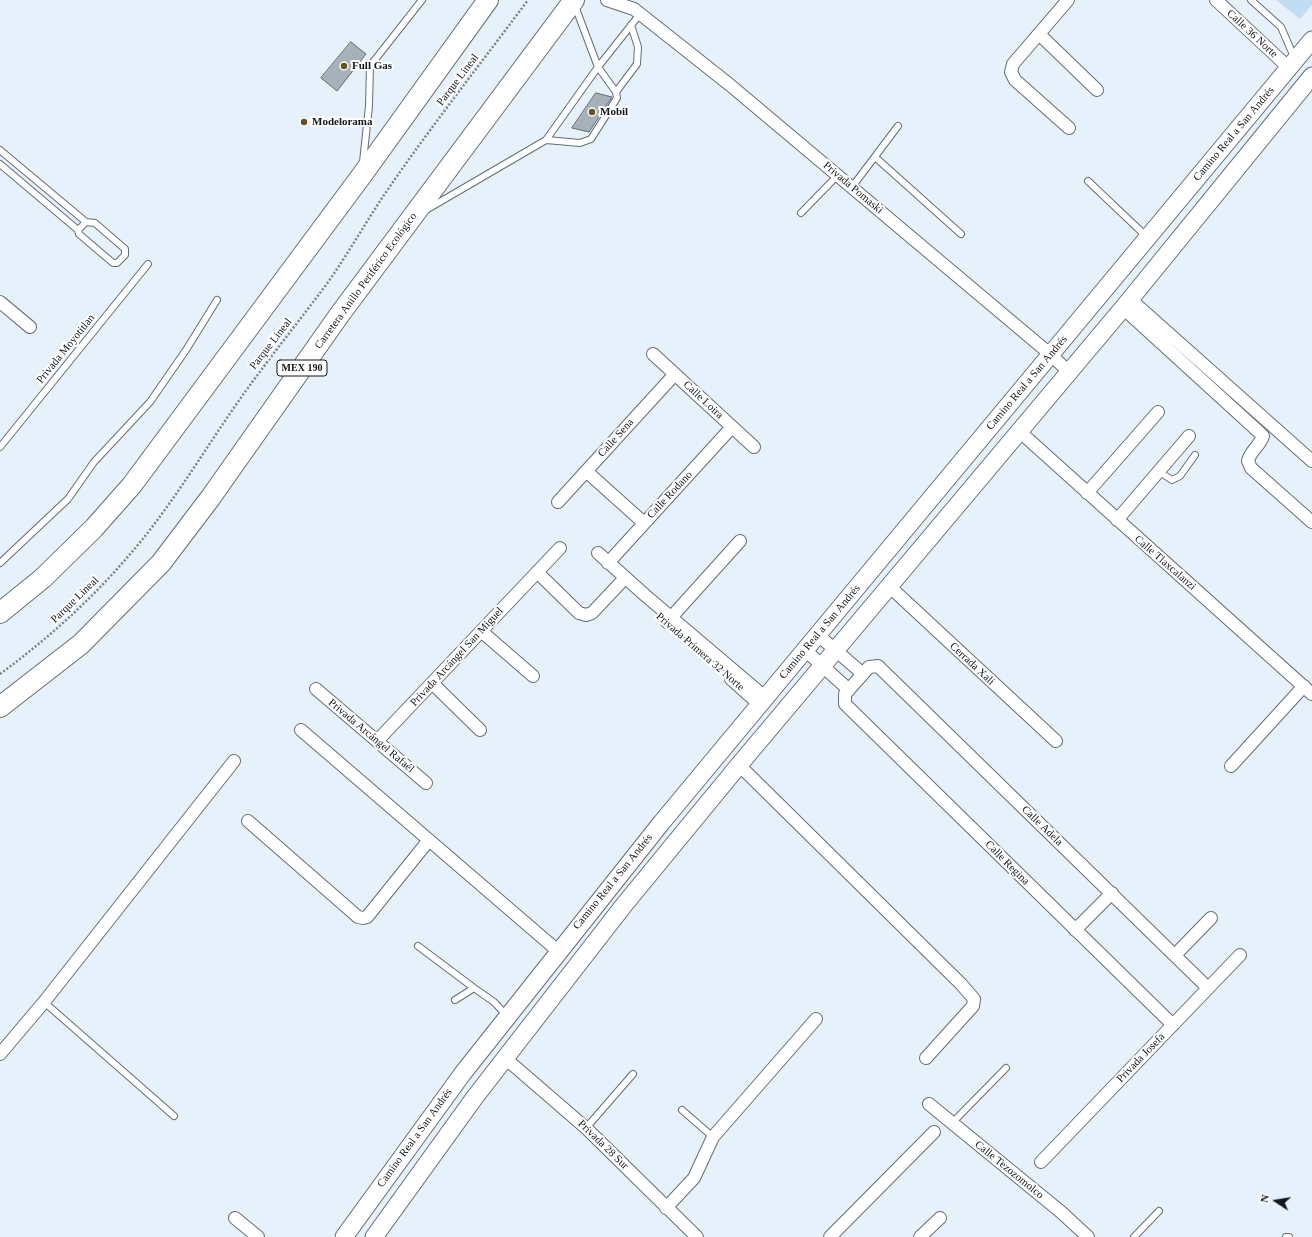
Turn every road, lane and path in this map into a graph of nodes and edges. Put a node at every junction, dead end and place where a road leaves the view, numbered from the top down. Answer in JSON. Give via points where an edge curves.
{"nodes":[{"id":1,"x":422,"y":0,"type":"edge"},
{"id":2,"x":488,"y":0,"type":"edge"},
{"id":3,"x":528,"y":0,"type":"edge"},
{"id":4,"x":607,"y":0,"type":"edge"},
{"id":5,"x":1068,"y":0,"type":"edge"},
{"id":6,"x":1216,"y":0,"type":"edge"},
{"id":7,"x":1251,"y":0,"type":"edge"},
{"id":8,"x":573,"y":1,"type":"edge"},
{"id":9,"x":636,"y":8,"type":"edge"},
{"id":10,"x":632,"y":25,"type":"junction"},
{"id":11,"x":1039,"y":34,"type":"junction"},
{"id":12,"x":1312,"y":40,"type":"edge"},
{"id":13,"x":1292,"y":64,"type":"junction"},
{"id":14,"x":598,"y":67,"type":"junction"},
{"id":15,"x":1312,"y":76,"type":"edge"},
{"id":16,"x":1097,"y":90,"type":"dead end"},
{"id":17,"x":616,"y":92,"type":"junction"},
{"id":18,"x":898,"y":126,"type":"dead end"},
{"id":19,"x":1069,"y":128,"type":"dead end"},
{"id":20,"x":546,"y":140,"type":"junction"},
{"id":21,"x":0,"y":150,"type":"edge"},
{"id":22,"x":875,"y":157,"type":"junction"},
{"id":23,"x":0,"y":164,"type":"edge"},
{"id":24,"x":362,"y":175,"type":"junction"},
{"id":25,"x":838,"y":175,"type":"junction"},
{"id":26,"x":1088,"y":181,"type":"dead end"},
{"id":27,"x":852,"y":187,"type":"junction"},
{"id":28,"x":1169,"y":212,"type":"junction"},
{"id":29,"x":801,"y":213,"type":"dead end"},
{"id":30,"x":411,"y":219,"type":"junction"},
{"id":31,"x":86,"y":222,"type":"junction"},
{"id":32,"x":1188,"y":228,"type":"junction"},
{"id":33,"x":78,"y":230,"type":"junction"},
{"id":34,"x":961,"y":234,"type":"dead end"},
{"id":35,"x":1148,"y":238,"type":"junction"},
{"id":36,"x":148,"y":264,"type":"dead end"},
{"id":37,"x":217,"y":300,"type":"dead end"},
{"id":38,"x":0,"y":302,"type":"edge"},
{"id":39,"x":1127,"y":303,"type":"junction"},
{"id":40,"x":30,"y":327,"type":"dead end"},
{"id":41,"x":653,"y":354,"type":"dead end"},
{"id":42,"x":1050,"y":354,"type":"junction"},
{"id":43,"x":1068,"y":371,"type":"junction"},
{"id":44,"x":675,"y":374,"type":"junction"},
{"id":45,"x":1158,"y":412,"type":"dead end"},
{"id":46,"x":732,"y":427,"type":"junction"},
{"id":47,"x":1019,"y":431,"type":"junction"},
{"id":48,"x":1189,"y":436,"type":"dead end"},
{"id":49,"x":0,"y":447,"type":"edge"},
{"id":50,"x":754,"y":447,"type":"dead end"},
{"id":51,"x":1195,"y":455,"type":"dead end"},
{"id":52,"x":1312,"y":461,"type":"edge"},
{"id":53,"x":586,"y":471,"type":"junction"},
{"id":54,"x":1158,"y":472,"type":"junction"},
{"id":55,"x":1087,"y":493,"type":"junction"},
{"id":56,"x":558,"y":502,"type":"dead end"},
{"id":57,"x":1117,"y":520,"type":"junction"},
{"id":58,"x":1312,"y":522,"type":"edge"},
{"id":59,"x":644,"y":523,"type":"junction"},
{"id":60,"x":740,"y":541,"type":"dead end"},
{"id":61,"x":560,"y":548,"type":"dead end"},
{"id":62,"x":598,"y":553,"type":"dead end"},
{"id":63,"x":0,"y":563,"type":"edge"},
{"id":64,"x":608,"y":563,"type":"junction"},
{"id":65,"x":537,"y":572,"type":"junction"},
{"id":66,"x":625,"y":578,"type":"junction"},
{"id":67,"x":889,"y":586,"type":"junction"},
{"id":68,"x":0,"y":613,"type":"edge"},
{"id":69,"x":669,"y":620,"type":"junction"},
{"id":70,"x":481,"y":631,"type":"junction"},
{"id":71,"x":818,"y":635,"type":"junction"},
{"id":72,"x":805,"y":650,"type":"junction"},
{"id":73,"x":835,"y":650,"type":"junction"},
{"id":74,"x":822,"y":665,"type":"junction"},
{"id":75,"x":0,"y":674,"type":"edge"},
{"id":76,"x":863,"y":674,"type":"junction"},
{"id":77,"x":533,"y":676,"type":"dead end"},
{"id":78,"x":432,"y":683,"type":"junction"},
{"id":79,"x":316,"y":689,"type":"dead end"},
{"id":80,"x":1308,"y":690,"type":"edge"},
{"id":81,"x":846,"y":694,"type":"junction"},
{"id":82,"x":762,"y":700,"type":"junction"},
{"id":83,"x":0,"y":707,"type":"edge"},
{"id":84,"x":301,"y":730,"type":"dead end"},
{"id":85,"x":480,"y":730,"type":"dead end"},
{"id":86,"x":377,"y":741,"type":"junction"},
{"id":87,"x":1056,"y":741,"type":"dead end"},
{"id":88,"x":234,"y":761,"type":"dead end"},
{"id":89,"x":739,"y":765,"type":"junction"},
{"id":90,"x":1231,"y":766,"type":"dead end"},
{"id":91,"x":426,"y":783,"type":"dead end"},
{"id":92,"x":248,"y":821,"type":"dead end"},
{"id":93,"x":429,"y":840,"type":"junction"},
{"id":94,"x":1112,"y":893,"type":"junction"},
{"id":95,"x":1211,"y":918,"type":"dead end"},
{"id":96,"x":1075,"y":930,"type":"junction"},
{"id":97,"x":418,"y":946,"type":"dead end"},
{"id":98,"x":558,"y":951,"type":"junction"},
{"id":99,"x":1175,"y":955,"type":"junction"},
{"id":100,"x":1240,"y":955,"type":"dead end"},
{"id":101,"x":474,"y":988,"type":"junction"},
{"id":102,"x":1208,"y":988,"type":"junction"},
{"id":103,"x":455,"y":1000,"type":"dead end"},
{"id":104,"x":44,"y":1002,"type":"junction"},
{"id":105,"x":507,"y":1016,"type":"junction"},
{"id":106,"x":816,"y":1019,"type":"dead end"},
{"id":107,"x":1173,"y":1025,"type":"junction"},
{"id":108,"x":0,"y":1054,"type":"edge"},
{"id":109,"x":506,"y":1058,"type":"junction"},
{"id":110,"x":926,"y":1058,"type":"dead end"},
{"id":111,"x":1006,"y":1068,"type":"dead end"},
{"id":112,"x":633,"y":1074,"type":"dead end"},
{"id":113,"x":456,"y":1082,"type":"junction"},
{"id":114,"x":475,"y":1097,"type":"junction"},
{"id":115,"x":929,"y":1104,"type":"dead end"},
{"id":116,"x":682,"y":1110,"type":"dead end"},
{"id":117,"x":174,"y":1116,"type":"dead end"},
{"id":118,"x":952,"y":1123,"type":"junction"},
{"id":119,"x":586,"y":1128,"type":"junction"},
{"id":120,"x":934,"y":1132,"type":"dead end"},
{"id":121,"x":713,"y":1137,"type":"junction"},
{"id":122,"x":1041,"y":1162,"type":"dead end"},
{"id":123,"x":666,"y":1208,"type":"junction"},
{"id":124,"x":1159,"y":1211,"type":"dead end"},
{"id":125,"x":235,"y":1218,"type":"dead end"},
{"id":126,"x":940,"y":1218,"type":"dead end"},
{"id":127,"x":258,"y":1237,"type":"edge"},
{"id":128,"x":344,"y":1237,"type":"edge"},
{"id":129,"x":374,"y":1237,"type":"edge"},
{"id":130,"x":697,"y":1237,"type":"edge"},
{"id":131,"x":830,"y":1237,"type":"edge"},
{"id":132,"x":920,"y":1237,"type":"edge"},
{"id":133,"x":1088,"y":1237,"type":"edge"},
{"id":134,"x":1134,"y":1237,"type":"edge"}],
"edges":[{"from":1,"to":24,"type":"lane","via":[[370,66]]},
{"from":2,"to":24,"type":"highway"},
{"from":3,"to":75,"type":"path","name":"Parque Lineal","via":[[416,150],[327,283],[226,418],[199,462],[150,530],[72,615]]},
{"from":4,"to":9,"type":"street","name":"Privada Pomaski"},
{"from":5,"to":11,"type":"street"},
{"from":6,"to":13,"type":"street","name":"Calle 36 Norte"},
{"from":7,"to":13,"type":"lane","via":[[1281,27]]},
{"from":8,"to":14,"type":"lane"},
{"from":8,"to":30,"type":"highway","name":"Carretera Anillo Periférico Ecológico","number":"MEX 190"},
{"from":9,"to":10,"type":"lane"},
{"from":9,"to":25,"type":"street","name":"Privada Pomaski"},
{"from":10,"to":14,"type":"lane"},
{"from":10,"to":17,"type":"lane","via":[[638,47],[637,64]]},
{"from":11,"to":16,"type":"street"},
{"from":11,"to":19,"type":"street","via":[[1013,64],[1010,72],[1015,80]]},
{"from":12,"to":13,"type":"main road","name":"Camino Real a San Andrés"},
{"from":13,"to":28,"type":"main road","name":"Camino Real a San Andrés"},
{"from":14,"to":17,"type":"lane"},
{"from":14,"to":20,"type":"lane"},
{"from":15,"to":32,"type":"main road"},
{"from":17,"to":20,"type":"lane","via":[[617,98],[591,139],[580,143]]},
{"from":18,"to":22,"type":"lane"},
{"from":20,"to":30,"type":"lane"},
{"from":21,"to":31,"type":"lane"},
{"from":22,"to":27,"type":"lane"},
{"from":22,"to":34,"type":"lane"},
{"from":23,"to":33,"type":"lane"},
{"from":24,"to":68,"type":"highway","via":[[132,485],[94,528],[43,578]]},
{"from":25,"to":27,"type":"street","name":"Privada Pomaski"},
{"from":25,"to":29,"type":"lane"},
{"from":26,"to":35,"type":"lane"},
{"from":27,"to":42,"type":"street","name":"Privada Pomaski"},
{"from":28,"to":32,"type":"main road"},
{"from":28,"to":35,"type":"main road","name":"Camino Real a San Andrés"},
{"from":30,"to":83,"type":"highway","name":"Carretera Anillo Periférico Ecológico","number":"MEX 190","via":[[161,563],[81,644]]},
{"from":31,"to":33,"type":"lane"},
{"from":31,"to":33,"type":"lane","via":[[95,223],[125,249],[125,255],[117,263],[112,263],[79,234]]},
{"from":32,"to":39,"type":"main road"},
{"from":35,"to":42,"type":"main road","name":"Camino Real a San Andrés"},
{"from":36,"to":49,"type":"lane","name":"Privada Moyotitlan"},
{"from":37,"to":63,"type":"lane","via":[[150,402],[94,462],[68,499]]},
{"from":38,"to":40,"type":"street"},
{"from":39,"to":43,"type":"main road"},
{"from":39,"to":52,"type":"street"},
{"from":39,"to":58,"type":"street","via":[[1263,436],[1249,456],[1251,468]]},
{"from":41,"to":44,"type":"street","name":"Calle Loira"},
{"from":42,"to":43,"type":"street","name":"Privada Pomaski"},
{"from":42,"to":71,"type":"main road","name":"Camino Real a San Andrés"},
{"from":43,"to":47,"type":"main road"},
{"from":44,"to":46,"type":"street","name":"Calle Loira"},
{"from":44,"to":53,"type":"street","name":"Calle Sena"},
{"from":45,"to":55,"type":"street"},
{"from":46,"to":50,"type":"street","name":"Calle Loira"},
{"from":46,"to":59,"type":"street","name":"Calle Rodano"},
{"from":47,"to":55,"type":"street","name":"Calle Tlaxcalanzi"},
{"from":47,"to":67,"type":"main road"},
{"from":48,"to":54,"type":"street"},
{"from":51,"to":54,"type":"lane","via":[[1180,476],[1172,480]]},
{"from":53,"to":56,"type":"street","name":"Calle Sena"},
{"from":53,"to":59,"type":"street"},
{"from":54,"to":57,"type":"street"},
{"from":55,"to":57,"type":"street","name":"Calle Tlaxcalanzi"},
{"from":57,"to":80,"type":"street","name":"Calle Tlaxcalanzi"},
{"from":59,"to":64,"type":"street","name":"Calle Rodano"},
{"from":60,"to":69,"type":"street"},
{"from":61,"to":65,"type":"street","name":"Privada Arcángel San Miguel"},
{"from":62,"to":64,"type":"street","name":"Privada Primera 32 Norte"},
{"from":64,"to":66,"type":"street","name":"Privada Primera 32 Norte"},
{"from":65,"to":66,"type":"street","via":[[579,613],[586,615],[592,613]]},
{"from":65,"to":70,"type":"street","name":"Privada Arcángel San Miguel"},
{"from":66,"to":69,"type":"street","name":"Privada Primera 32 Norte","via":[[646,596],[651,609]]},
{"from":67,"to":73,"type":"main road"},
{"from":67,"to":87,"type":"street","name":"Cerrada Xali"},
{"from":69,"to":82,"type":"street","name":"Privada Primera 32 Norte"},
{"from":70,"to":77,"type":"street"},
{"from":70,"to":78,"type":"street","name":"Privada Arcángel San Miguel"},
{"from":71,"to":72,"type":"main road","name":"Camino Real a San Andrés"},
{"from":71,"to":73,"type":"street"},
{"from":72,"to":74,"type":"street","name":"Calle Regina"},
{"from":72,"to":82,"type":"main road","name":"Camino Real a San Andrés"},
{"from":73,"to":74,"type":"main road"},
{"from":73,"to":76,"type":"street"},
{"from":74,"to":81,"type":"street","name":"Calle Regina"},
{"from":74,"to":89,"type":"main road"},
{"from":76,"to":81,"type":"street"},
{"from":76,"to":94,"type":"street","name":"Calle Adela","via":[[869,667],[878,666]]},
{"from":78,"to":85,"type":"street"},
{"from":78,"to":86,"type":"street","name":"Privada Arcángel San Miguel"},
{"from":79,"to":86,"type":"street","name":"Privada Arcángel Rafaél"},
{"from":80,"to":90,"type":"street"},
{"from":81,"to":96,"type":"street","name":"Calle Regina","via":[[845,704]]},
{"from":82,"to":98,"type":"main road","name":"Camino Real a San Andrés"},
{"from":84,"to":93,"type":"street"},
{"from":86,"to":91,"type":"street","name":"Privada Arcángel Rafaél"},
{"from":88,"to":104,"type":"street"},
{"from":89,"to":109,"type":"main road","via":[[624,905]]},
{"from":89,"to":110,"type":"street","via":[[974,999],[973,1006]]},
{"from":92,"to":93,"type":"street","via":[[358,917],[363,918],[367,917]]},
{"from":93,"to":98,"type":"street"},
{"from":94,"to":96,"type":"street"},
{"from":94,"to":99,"type":"street","name":"Calle Adela"},
{"from":95,"to":99,"type":"street"},
{"from":96,"to":107,"type":"street","name":"Calle Regina"},
{"from":97,"to":101,"type":"lane"},
{"from":98,"to":105,"type":"main road","name":"Camino Real a San Andrés"},
{"from":99,"to":102,"type":"street","name":"Calle Adela"},
{"from":100,"to":102,"type":"street","name":"Privada Josefa"},
{"from":101,"to":103,"type":"lane"},
{"from":101,"to":105,"type":"lane","via":[[494,1002]]},
{"from":102,"to":107,"type":"street","name":"Privada Josefa"},
{"from":104,"to":108,"type":"street"},
{"from":104,"to":117,"type":"lane"},
{"from":105,"to":113,"type":"main road","name":"Camino Real a San Andrés"},
{"from":106,"to":121,"type":"street"},
{"from":107,"to":122,"type":"street","name":"Privada Josefa"},
{"from":109,"to":114,"type":"main road"},
{"from":109,"to":119,"type":"street","name":"Privada 28 Sur"},
{"from":111,"to":118,"type":"lane"},
{"from":112,"to":119,"type":"lane"},
{"from":113,"to":114,"type":"main road"},
{"from":113,"to":128,"type":"main road","name":"Camino Real a San Andrés"},
{"from":114,"to":129,"type":"main road"},
{"from":115,"to":118,"type":"street","name":"Calle Tezozomolco"},
{"from":116,"to":121,"type":"lane"},
{"from":118,"to":133,"type":"street","name":"Calle Tezozomolco"},
{"from":119,"to":123,"type":"street","name":"Privada 28 Sur"},
{"from":120,"to":131,"type":"street"},
{"from":121,"to":123,"type":"street","via":[[694,1178]]},
{"from":123,"to":130,"type":"street","name":"Privada 28 Sur"},
{"from":124,"to":134,"type":"lane"},
{"from":125,"to":127,"type":"street"},
{"from":126,"to":132,"type":"street"}]}
